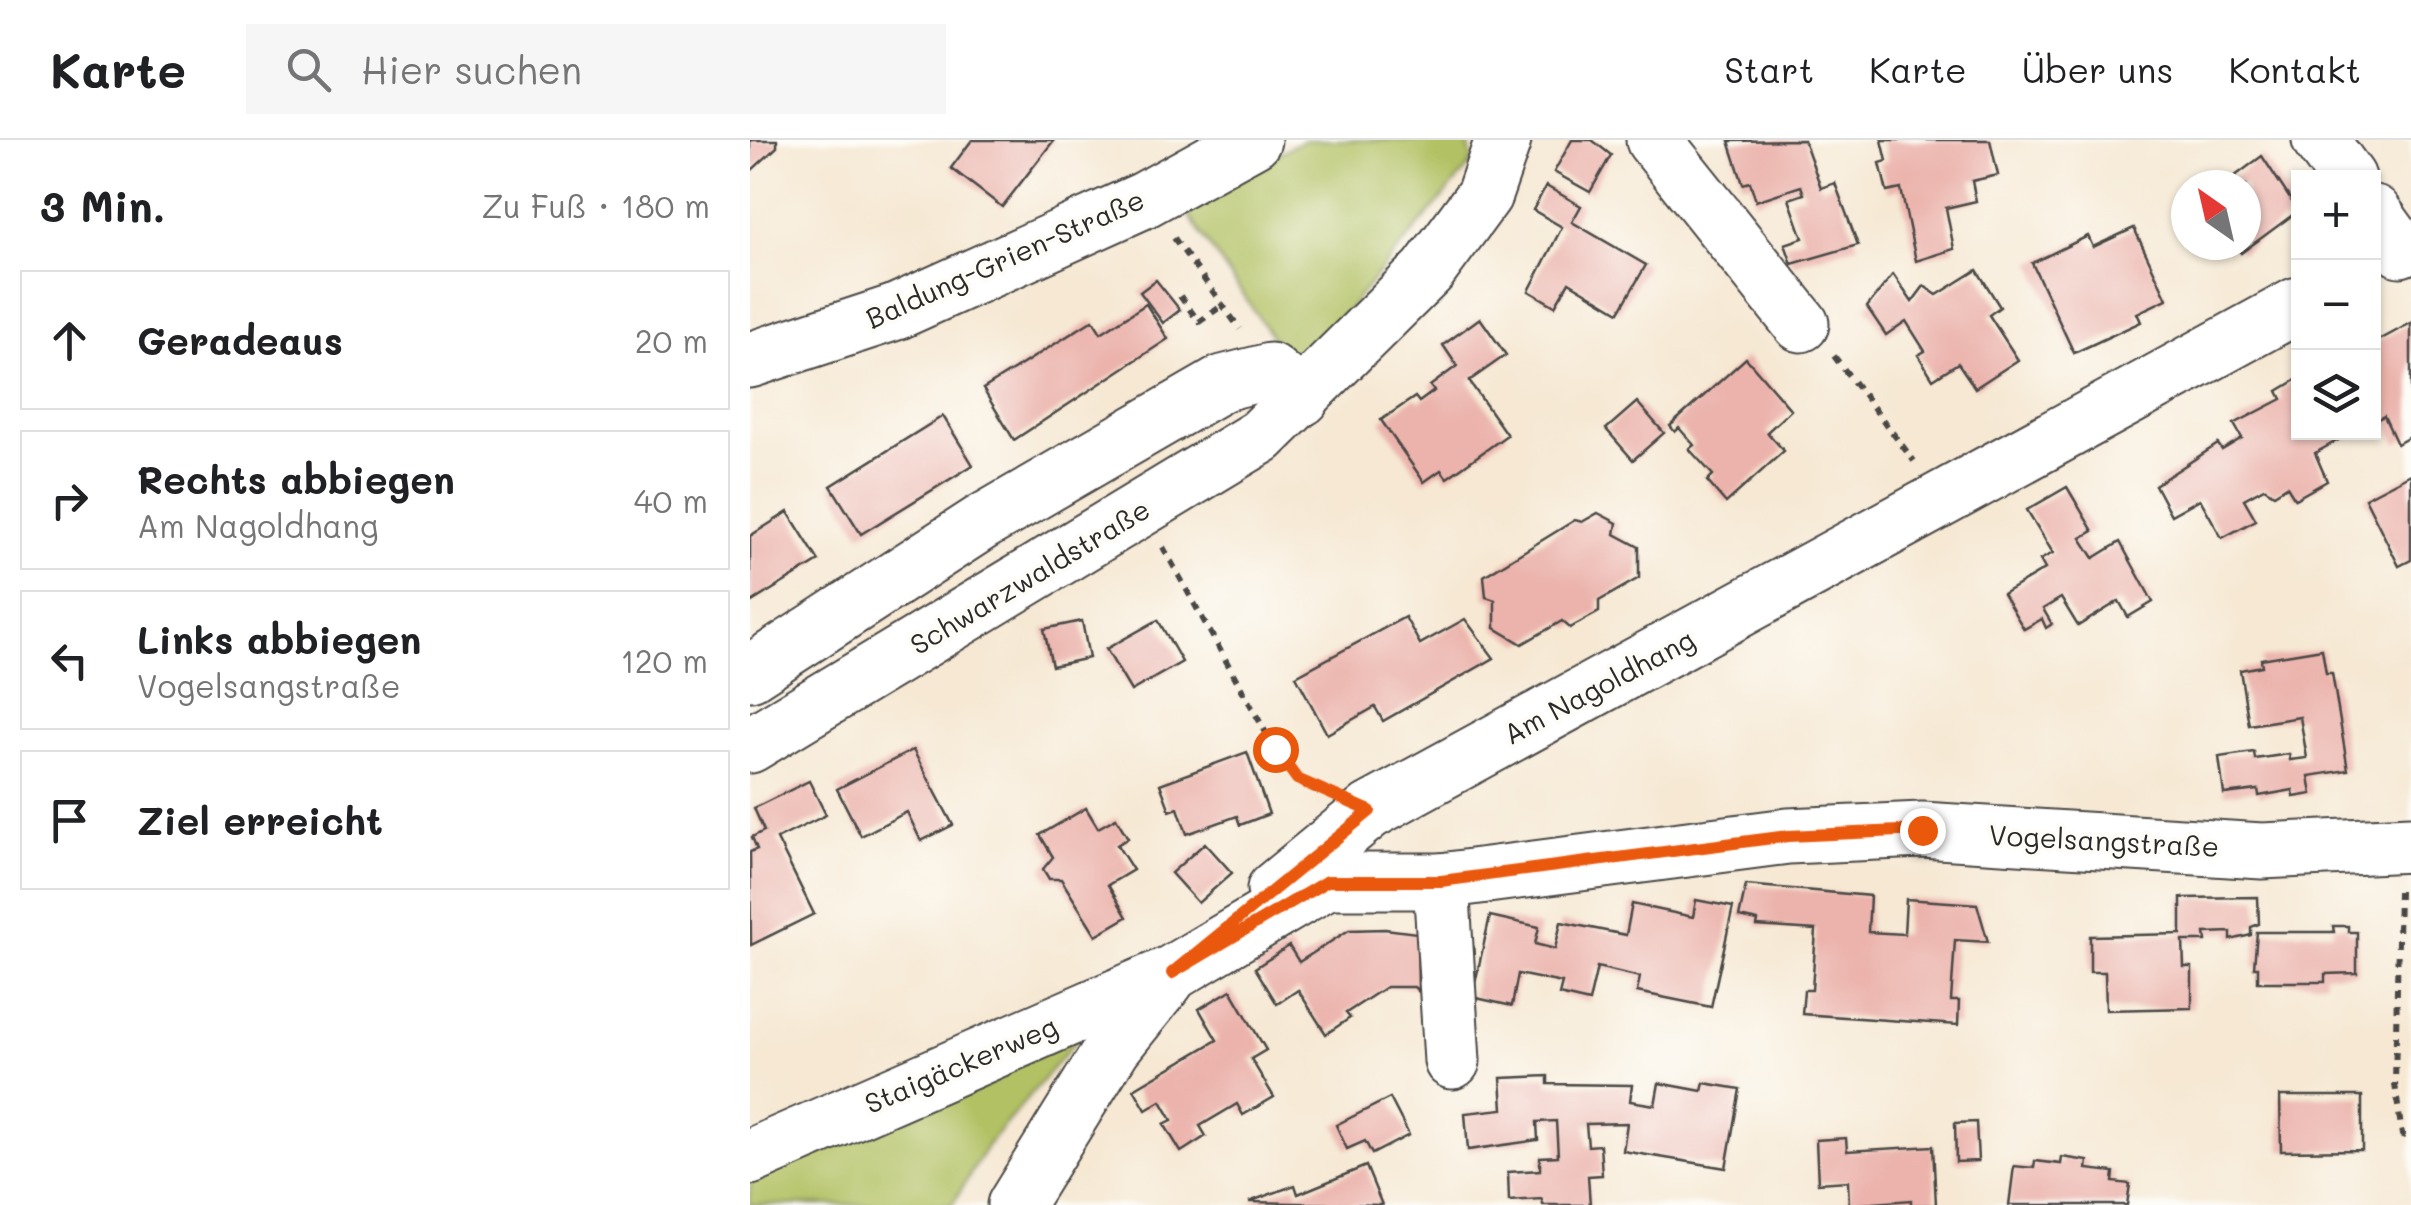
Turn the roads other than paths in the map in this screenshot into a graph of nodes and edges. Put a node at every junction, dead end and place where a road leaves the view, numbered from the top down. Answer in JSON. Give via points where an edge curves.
{"nodes":[{"id":1,"x":1253,"y":140,"type":"edge"},
{"id":2,"x":1503,"y":140,"type":"edge"},
{"id":3,"x":1654,"y":140,"type":"edge"},
{"id":4,"x":2320,"y":140,"type":"edge"},
{"id":5,"x":1176,"y":158,"type":"edge"},
{"id":6,"x":2342,"y":170,"type":"edge"},
{"id":7,"x":2291,"y":309,"type":"edge"},
{"id":8,"x":1818,"y":340,"type":"road end"},
{"id":9,"x":750,"y":360,"type":"edge"},
{"id":10,"x":1302,"y":398,"type":"junction"},
{"id":11,"x":750,"y":673,"type":"edge"},
{"id":12,"x":750,"y":744,"type":"edge"},
{"id":13,"x":2406,"y":845,"type":"edge"},
{"id":14,"x":1441,"y":881,"type":"junction"},
{"id":15,"x":1172,"y":973,"type":"junction"},
{"id":16,"x":1452,"y":1062,"type":"dead end"},
{"id":17,"x":750,"y":1157,"type":"edge"},
{"id":18,"x":1015,"y":1205,"type":"edge"}],
"edges":[{"from":1,"to":5,"type":"street","name":"Baldung-Grien-Straße"},
{"from":2,"to":10,"type":"street","name":"Schwarzwaldstraße","via":[[1484,195],[1428,271]]},
{"from":3,"to":8,"type":"street"},
{"from":4,"to":6,"type":"street"},
{"from":5,"to":9,"type":"street","name":"Baldung-Grien-Straße","via":[[896,312]]},
{"from":7,"to":15,"type":"street","name":"Am Nagoldhang","via":[[1370,811]]},
{"from":10,"to":11,"type":"street","via":[[1270,371],[1222,383],[981,523]]},
{"from":10,"to":12,"type":"street","name":"Schwarzwaldstraße","via":[[1261,436],[1145,510]]},
{"from":13,"to":14,"type":"street","name":"Vogelsangstraße","via":[[2262,851],[1922,830],[1788,836]]},
{"from":14,"to":15,"type":"street","name":"Vogelsangstraße","via":[[1327,881]]},
{"from":14,"to":16,"type":"street"},
{"from":15,"to":17,"type":"street","name":"Staigäckerweg"},
{"from":15,"to":18,"type":"street","name":"Am Nagoldhang","via":[[1113,1047]]}]}
